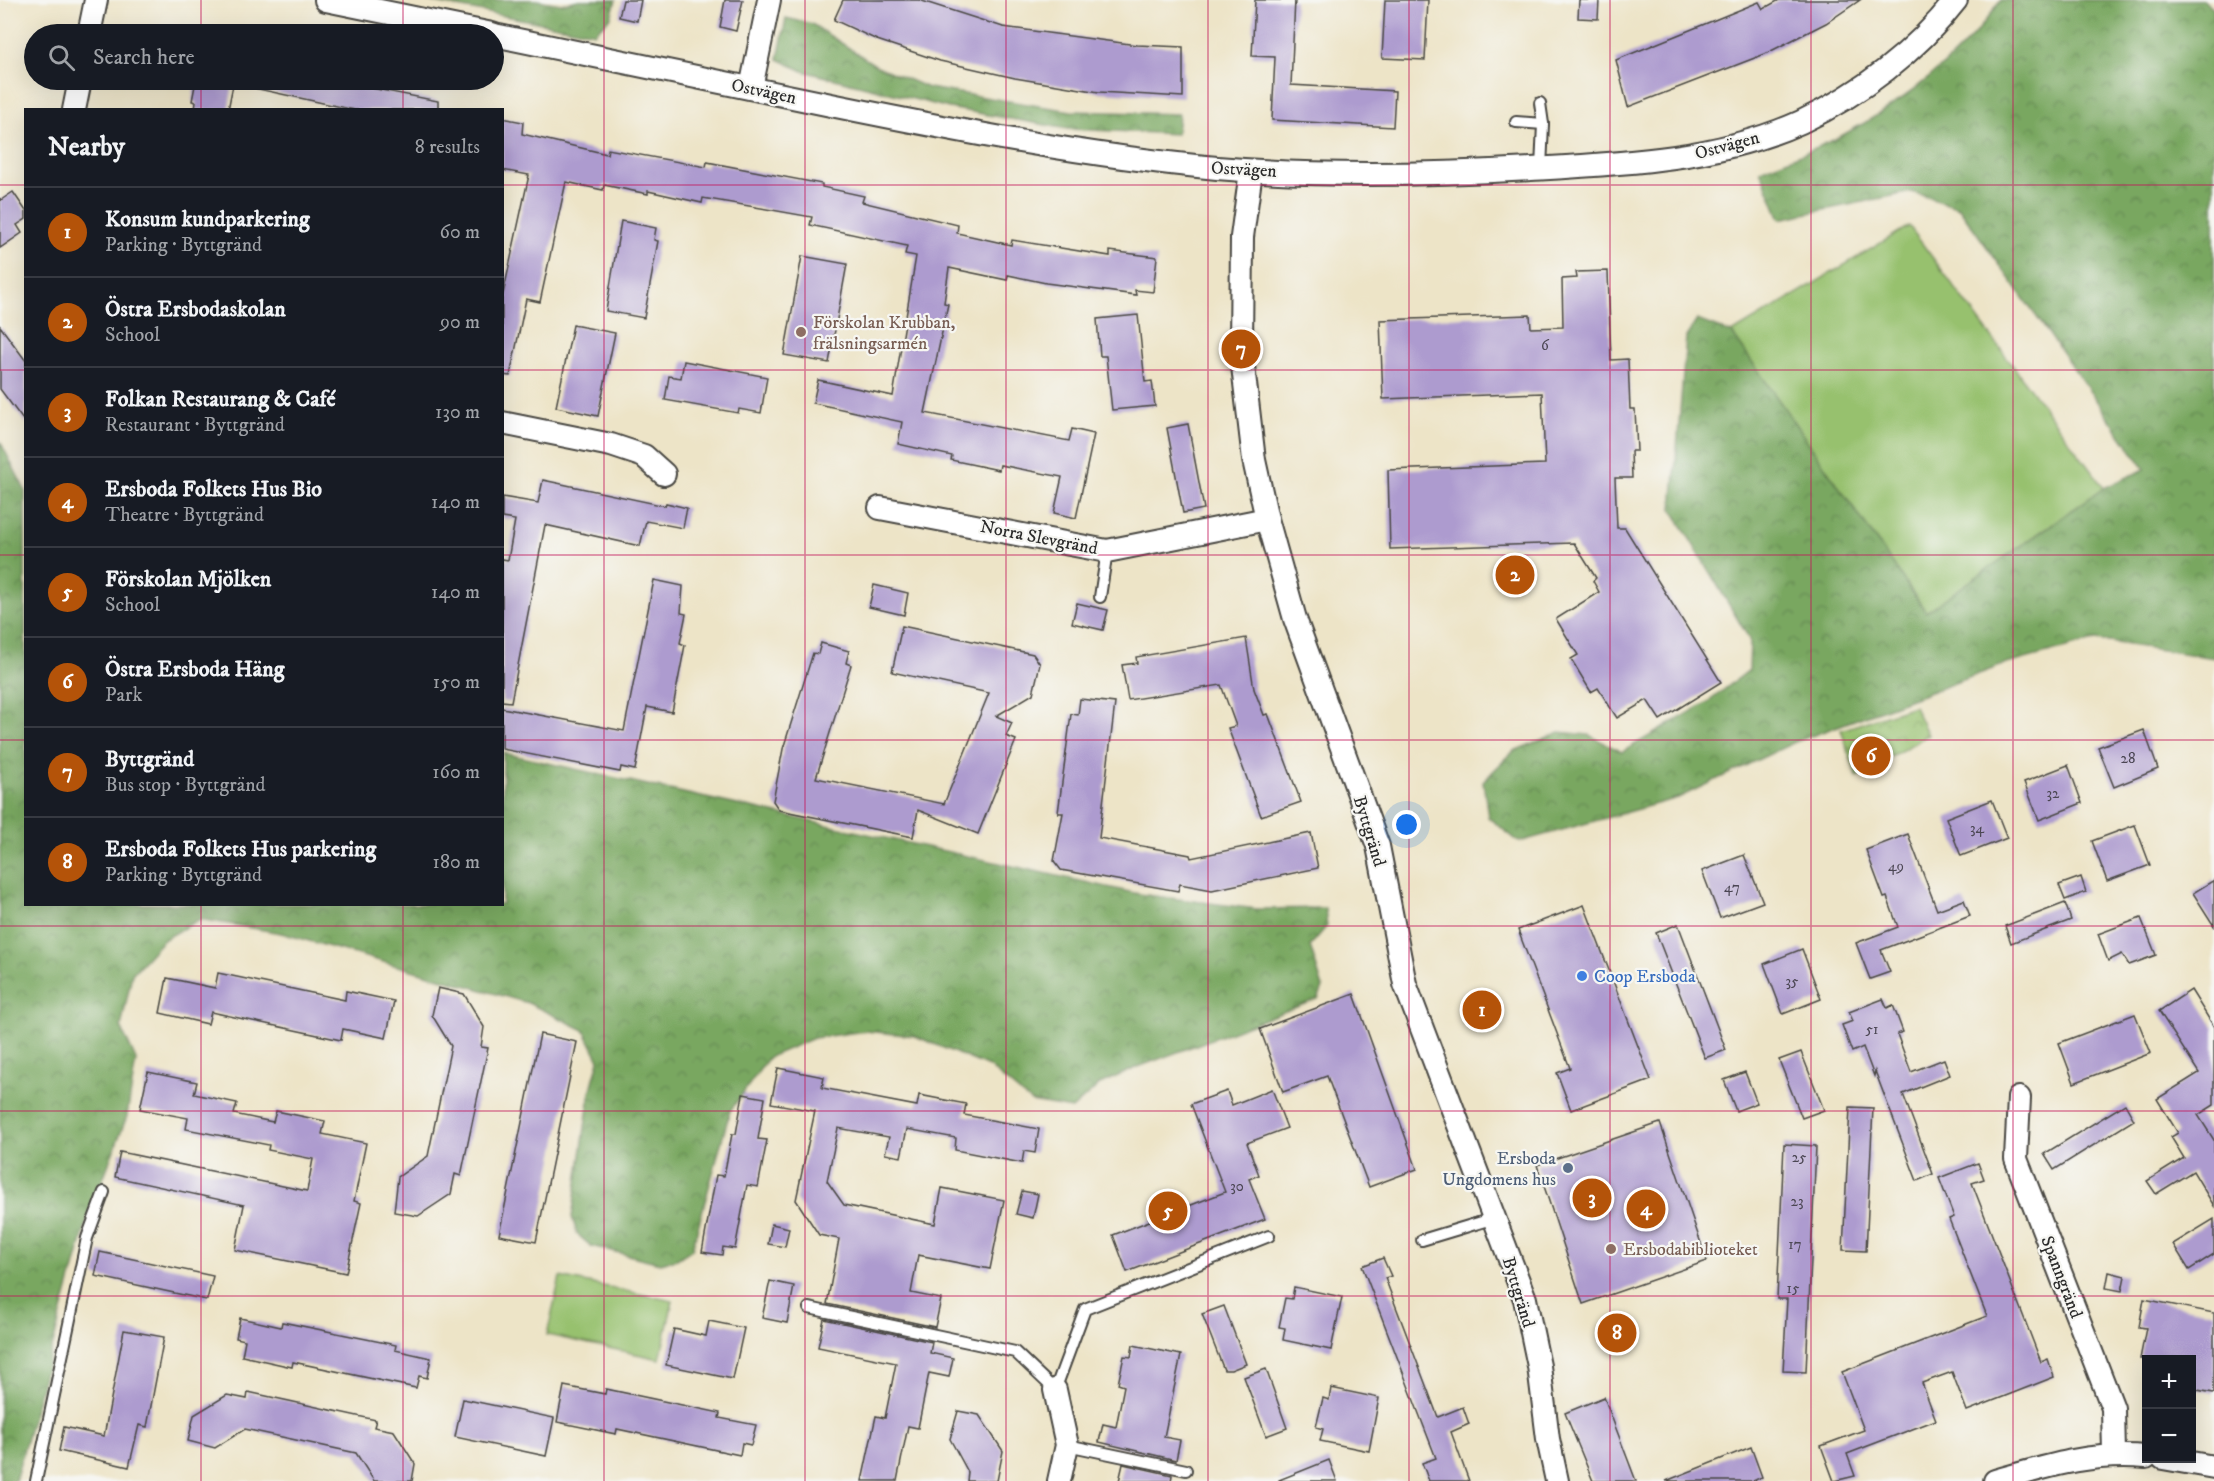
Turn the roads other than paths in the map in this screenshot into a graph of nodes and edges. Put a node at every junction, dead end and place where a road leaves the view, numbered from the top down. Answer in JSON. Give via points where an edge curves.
{"nodes":[{"id":1,"x":96,"y":0,"type":"edge"},
{"id":2,"x":326,"y":0,"type":"edge"},
{"id":3,"x":769,"y":0,"type":"edge"},
{"id":4,"x":1956,"y":0,"type":"edge"},
{"id":5,"x":91,"y":24,"type":"edge"},
{"id":6,"x":441,"y":24,"type":"edge"},
{"id":7,"x":504,"y":37,"type":"edge"},
{"id":8,"x":751,"y":88,"type":"junction"},
{"id":9,"x":78,"y":90,"type":"edge"},
{"id":10,"x":1540,"y":103,"type":"dead end"},
{"id":11,"x":74,"y":108,"type":"edge"},
{"id":12,"x":1516,"y":122,"type":"dead end"},
{"id":13,"x":1543,"y":124,"type":"junction"},
{"id":14,"x":1541,"y":168,"type":"junction"},
{"id":15,"x":1251,"y":171,"type":"junction"},
{"id":16,"x":504,"y":423,"type":"edge"},
{"id":17,"x":664,"y":474,"type":"dead end"},
{"id":18,"x":880,"y":508,"type":"dead end"},
{"id":19,"x":1267,"y":519,"type":"junction"},
{"id":20,"x":1107,"y":551,"type":"junction"},
{"id":21,"x":1100,"y":597,"type":"dead end"},
{"id":22,"x":2019,"y":1098,"type":"dead end"},
{"id":23,"x":104,"y":1192,"type":"dead end"},
{"id":24,"x":1495,"y":1218,"type":"junction"},
{"id":25,"x":1269,"y":1236,"type":"dead end"},
{"id":26,"x":1422,"y":1240,"type":"dead end"},
{"id":27,"x":809,"y":1308,"type":"dead end"},
{"id":28,"x":1055,"y":1390,"type":"junction"},
{"id":29,"x":1066,"y":1445,"type":"junction"},
{"id":30,"x":2114,"y":1454,"type":"junction"},
{"id":31,"x":2142,"y":1457,"type":"edge"},
{"id":32,"x":2191,"y":1463,"type":"edge"},
{"id":33,"x":2214,"y":1467,"type":"edge"},
{"id":34,"x":1186,"y":1470,"type":"dead end"},
{"id":35,"x":36,"y":1481,"type":"edge"},
{"id":36,"x":1059,"y":1481,"type":"edge"},
{"id":37,"x":1557,"y":1481,"type":"edge"},
{"id":38,"x":1995,"y":1481,"type":"edge"}],
"edges":[{"from":1,"to":5,"type":"street"},
{"from":2,"to":6,"type":"street","name":"Ostvägen"},
{"from":3,"to":8,"type":"street"},
{"from":4,"to":14,"type":"street","name":"Ostvägen","via":[[1936,26],[1881,74],[1800,122],[1689,156]]},
{"from":7,"to":8,"type":"street","name":"Ostvägen"},
{"from":8,"to":15,"type":"street","name":"Ostvägen","via":[[1017,142]]},
{"from":9,"to":11,"type":"street"},
{"from":10,"to":13,"type":"lane"},
{"from":12,"to":13,"type":"lane"},
{"from":13,"to":14,"type":"lane"},
{"from":14,"to":15,"type":"street","name":"Ostvägen","via":[[1439,174]]},
{"from":15,"to":19,"type":"street","name":"Byttgränd","via":[[1242,237],[1241,349],[1254,460]]},
{"from":16,"to":17,"type":"street","via":[[611,445],[644,456]]},
{"from":18,"to":20,"type":"street","name":"Norra Slevgränd"},
{"from":19,"to":20,"type":"street","name":"Norra Slevgränd"},
{"from":19,"to":24,"type":"street","name":"Byttgränd","via":[[1295,619],[1378,846],[1405,984]]},
{"from":20,"to":21,"type":"lane"},
{"from":22,"to":30,"type":"street","name":"Spanngränd","via":[[2016,1159],[2113,1408]]},
{"from":23,"to":35,"type":"lane","via":[[87,1238]]},
{"from":24,"to":26,"type":"lane"},
{"from":24,"to":37,"type":"street","name":"Byttgränd","via":[[1525,1299]]},
{"from":25,"to":28,"type":"lane","via":[[1085,1309]]},
{"from":27,"to":28,"type":"lane","via":[[1016,1352]]},
{"from":28,"to":29,"type":"street"},
{"from":29,"to":34,"type":"lane"},
{"from":29,"to":36,"type":"street"},
{"from":30,"to":31,"type":"street"},
{"from":30,"to":38,"type":"street","via":[[2058,1462]]},
{"from":32,"to":33,"type":"street"}]}
